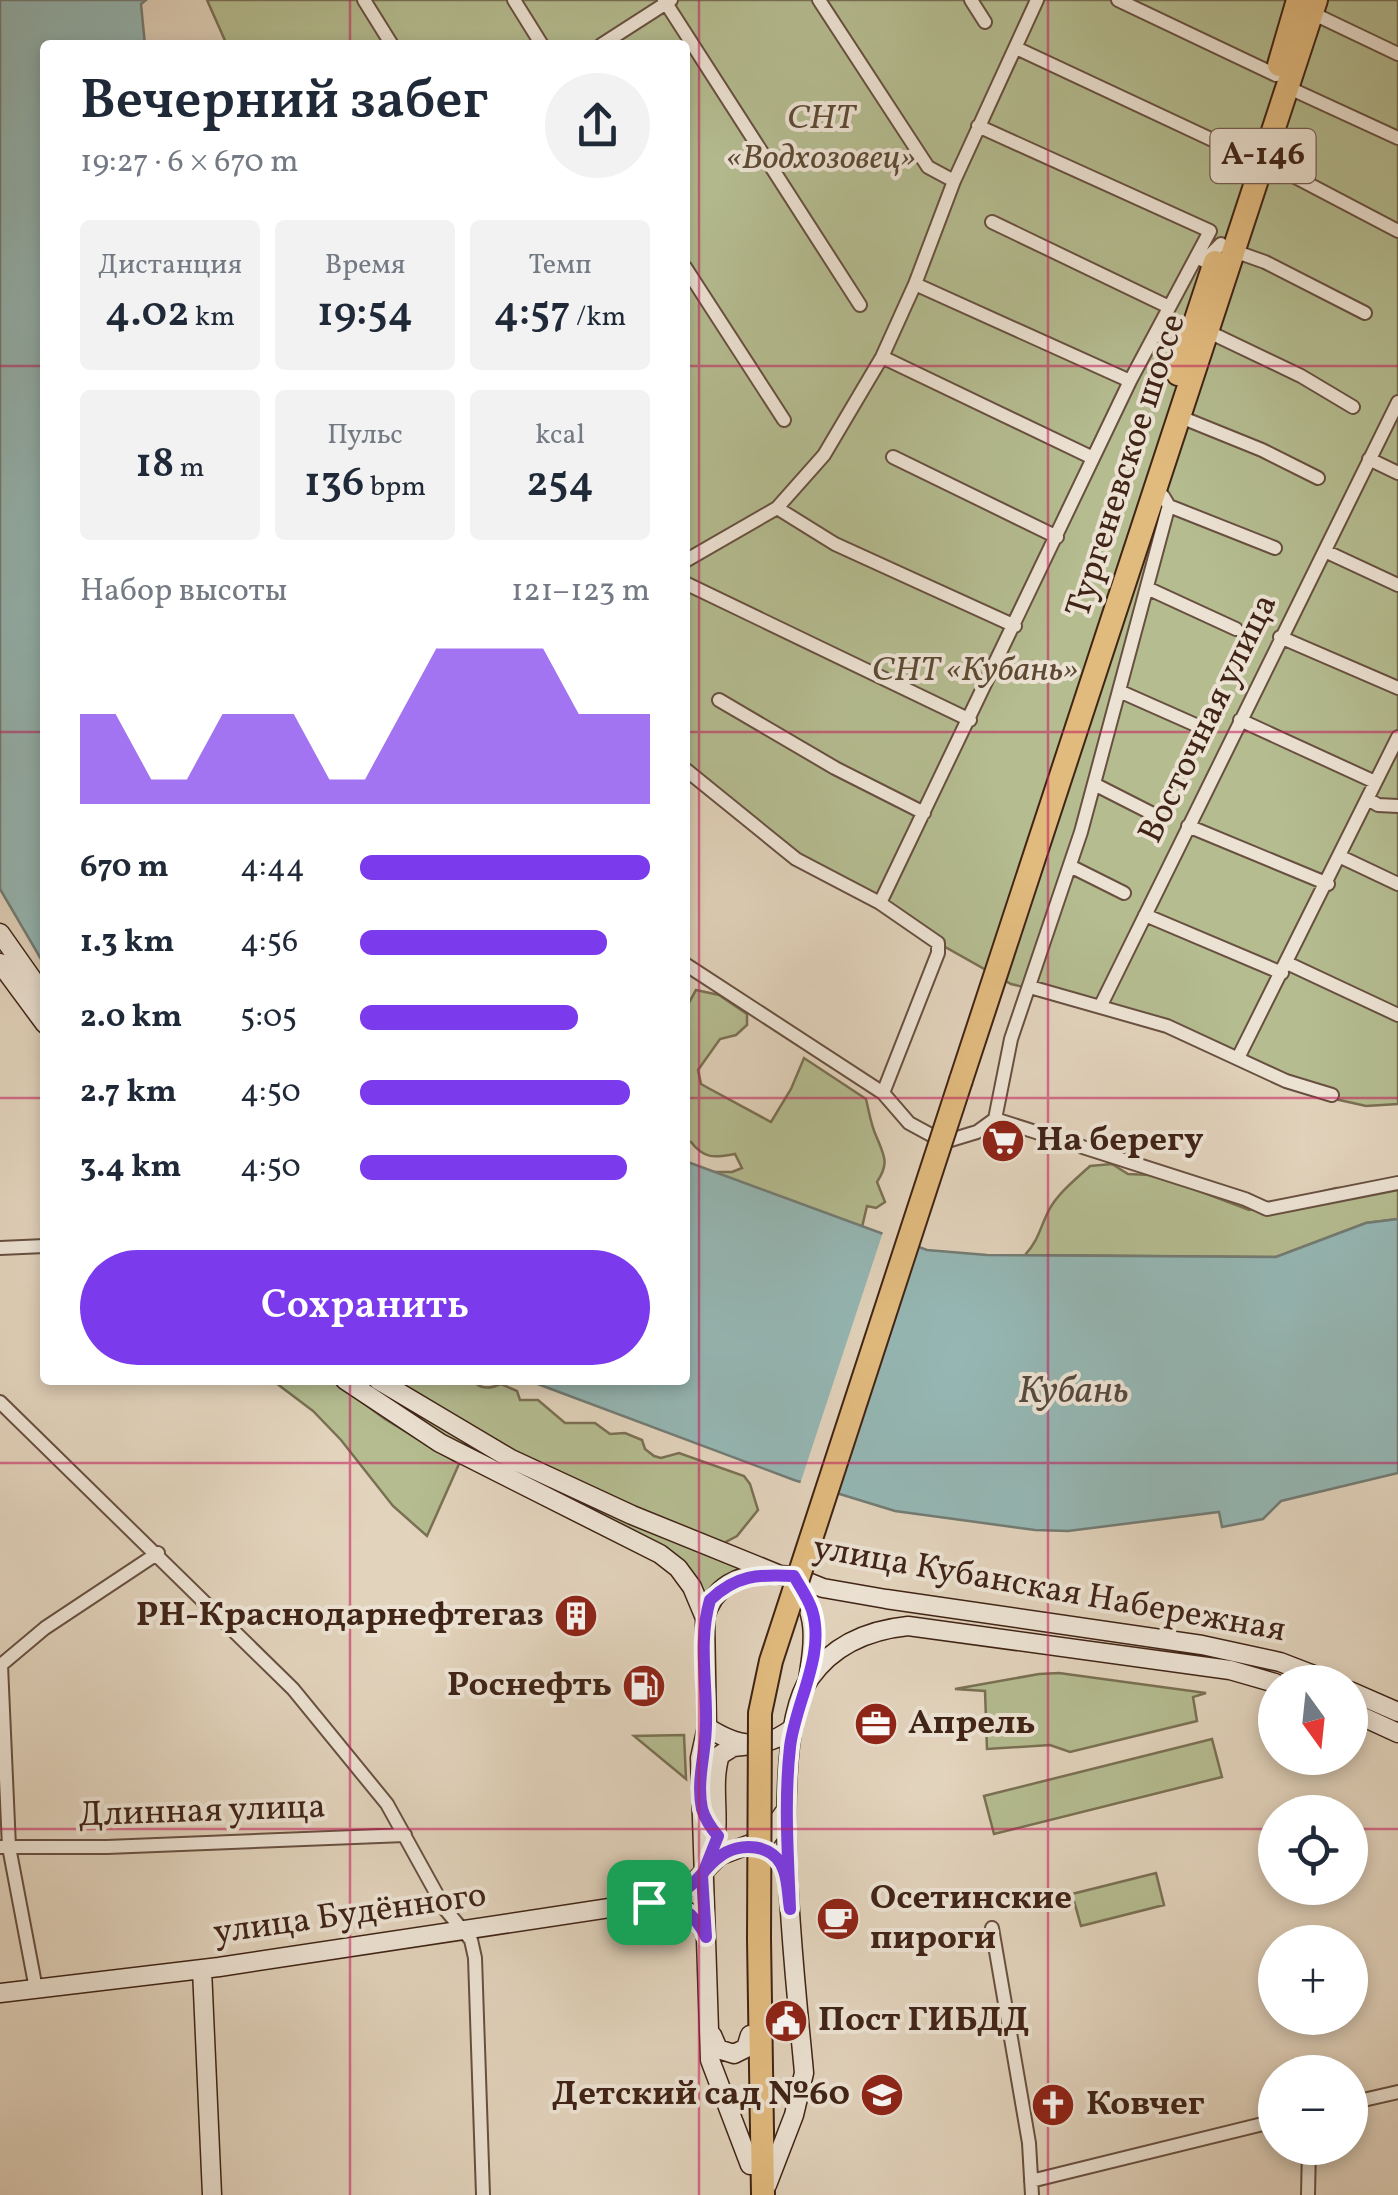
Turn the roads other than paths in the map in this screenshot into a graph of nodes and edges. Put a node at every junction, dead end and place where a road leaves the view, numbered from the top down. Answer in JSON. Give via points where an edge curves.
{"nodes":[{"id":1,"x":364,"y":0,"type":"edge"},
{"id":2,"x":514,"y":0,"type":"edge"},
{"id":3,"x":819,"y":0,"type":"edge"},
{"id":4,"x":971,"y":0,"type":"edge"},
{"id":5,"x":1037,"y":0,"type":"edge"},
{"id":6,"x":1118,"y":0,"type":"edge"},
{"id":7,"x":667,"y":1,"type":"edge"},
{"id":8,"x":1309,"y":4,"type":"edge"},
{"id":9,"x":985,"y":22,"type":"dead end"},
{"id":10,"x":389,"y":40,"type":"edge"},
{"id":11,"x":539,"y":40,"type":"edge"},
{"id":12,"x":608,"y":40,"type":"edge"},
{"id":13,"x":1016,"y":48,"type":"junction"},
{"id":14,"x":1398,"y":54,"type":"edge"},
{"id":15,"x":1282,"y":81,"type":"junction"},
{"id":16,"x":978,"y":126,"type":"junction"},
{"id":17,"x":1398,"y":138,"type":"edge"},
{"id":18,"x":1255,"y":158,"type":"junction"},
{"id":19,"x":954,"y":181,"type":"junction"},
{"id":20,"x":992,"y":222,"type":"dead end"},
{"id":21,"x":1398,"y":231,"type":"edge"},
{"id":22,"x":1221,"y":242,"type":"junction"},
{"id":23,"x":690,"y":275,"type":"edge"},
{"id":24,"x":1184,"y":280,"type":"junction"},
{"id":25,"x":915,"y":284,"type":"junction"},
{"id":26,"x":1202,"y":300,"type":"junction"},
{"id":27,"x":860,"y":305,"type":"dead end"},
{"id":28,"x":1169,"y":307,"type":"junction"},
{"id":29,"x":1364,"y":312,"type":"dead end"},
{"id":30,"x":1210,"y":332,"type":"junction"},
{"id":31,"x":882,"y":357,"type":"junction"},
{"id":32,"x":1130,"y":381,"type":"junction"},
{"id":33,"x":1398,"y":402,"type":"edge"},
{"id":34,"x":1353,"y":407,"type":"dead end"},
{"id":35,"x":1178,"y":416,"type":"junction"},
{"id":36,"x":784,"y":420,"type":"dead end"},
{"id":37,"x":893,"y":457,"type":"dead end"},
{"id":38,"x":1093,"y":458,"type":"junction"},
{"id":39,"x":1369,"y":459,"type":"junction"},
{"id":40,"x":1398,"y":473,"type":"edge"},
{"id":41,"x":1318,"y":478,"type":"dead end"},
{"id":42,"x":1158,"y":486,"type":"junction"},
{"id":43,"x":777,"y":508,"type":"junction"},
{"id":44,"x":1057,"y":537,"type":"junction"},
{"id":45,"x":1275,"y":548,"type":"dead end"},
{"id":46,"x":1327,"y":552,"type":"junction"},
{"id":47,"x":690,"y":558,"type":"edge"},
{"id":48,"x":1398,"y":584,"type":"edge"},
{"id":49,"x":690,"y":585,"type":"edge"},
{"id":50,"x":1147,"y":588,"type":"junction"},
{"id":51,"x":1015,"y":626,"type":"junction"},
{"id":52,"x":1236,"y":630,"type":"dead end"},
{"id":53,"x":1280,"y":637,"type":"junction"},
{"id":54,"x":1398,"y":688,"type":"edge"},
{"id":55,"x":1119,"y":692,"type":"junction"},
{"id":56,"x":718,"y":700,"type":"dead end"},
{"id":57,"x":970,"y":720,"type":"junction"},
{"id":58,"x":1240,"y":720,"type":"junction"},
{"id":59,"x":1198,"y":726,"type":"dead end"},
{"id":60,"x":1398,"y":737,"type":"edge"},
{"id":61,"x":690,"y":774,"type":"edge"},
{"id":62,"x":1375,"y":782,"type":"junction"},
{"id":63,"x":1094,"y":784,"type":"junction"},
{"id":64,"x":1368,"y":799,"type":"junction"},
{"id":65,"x":1398,"y":806,"type":"edge"},
{"id":66,"x":924,"y":813,"type":"junction"},
{"id":67,"x":1151,"y":813,"type":"dead end"},
{"id":68,"x":1188,"y":826,"type":"junction"},
{"id":69,"x":1341,"y":857,"type":"junction"},
{"id":70,"x":1070,"y":866,"type":"junction"},
{"id":71,"x":1328,"y":884,"type":"junction"},
{"id":72,"x":1398,"y":884,"type":"edge"},
{"id":73,"x":1124,"y":893,"type":"dead end"},
{"id":74,"x":880,"y":903,"type":"junction"},
{"id":75,"x":1145,"y":916,"type":"junction"},
{"id":76,"x":0,"y":933,"type":"edge"},
{"id":77,"x":0,"y":964,"type":"edge"},
{"id":78,"x":690,"y":967,"type":"edge"},
{"id":79,"x":1285,"y":968,"type":"junction"},
{"id":80,"x":1030,"y":987,"type":"junction"},
{"id":81,"x":40,"y":990,"type":"edge"},
{"id":82,"x":1101,"y":1005,"type":"junction"},
{"id":83,"x":1398,"y":1015,"type":"edge"},
{"id":84,"x":40,"y":1017,"type":"edge"},
{"id":85,"x":1240,"y":1054,"type":"junction"},
{"id":86,"x":883,"y":1093,"type":"junction"},
{"id":87,"x":1332,"y":1095,"type":"dead end"},
{"id":88,"x":994,"y":1118,"type":"junction"},
{"id":89,"x":1398,"y":1183,"type":"edge"},
{"id":90,"x":40,"y":1246,"type":"edge"},
{"id":91,"x":0,"y":1248,"type":"edge"},
{"id":92,"x":353,"y":1385,"type":"edge"},
{"id":93,"x":386,"y":1385,"type":"edge"},
{"id":94,"x":0,"y":1402,"type":"edge"},
{"id":95,"x":158,"y":1553,"type":"junction"},
{"id":96,"x":787,"y":1576,"type":"junction"},
{"id":97,"x":705,"y":1618,"type":"junction"},
{"id":98,"x":1288,"y":1665,"type":"edge"},
{"id":99,"x":1258,"y":1678,"type":"edge"},
{"id":100,"x":808,"y":1680,"type":"junction"},
{"id":101,"x":1368,"y":1698,"type":"edge"},
{"id":102,"x":1398,"y":1712,"type":"edge"},
{"id":103,"x":1368,"y":1720,"type":"edge"},
{"id":104,"x":706,"y":1728,"type":"junction"},
{"id":105,"x":794,"y":1728,"type":"junction"},
{"id":106,"x":1398,"y":1733,"type":"edge"},
{"id":107,"x":752,"y":1745,"type":"junction"},
{"id":108,"x":786,"y":1810,"type":"junction"},
{"id":109,"x":703,"y":1812,"type":"junction"},
{"id":110,"x":405,"y":1835,"type":"junction"},
{"id":111,"x":718,"y":1836,"type":"junction"},
{"id":112,"x":746,"y":1846,"type":"junction"},
{"id":113,"x":5,"y":1847,"type":"edge"},
{"id":114,"x":702,"y":1876,"type":"junction"},
{"id":115,"x":649,"y":1902,"type":"junction"},
{"id":116,"x":790,"y":1909,"type":"junction"},
{"id":117,"x":992,"y":1928,"type":"dead end"},
{"id":118,"x":464,"y":1932,"type":"junction"},
{"id":119,"x":706,"y":1937,"type":"junction"},
{"id":120,"x":759,"y":1946,"type":"junction"},
{"id":121,"x":202,"y":1969,"type":"junction"},
{"id":122,"x":36,"y":1989,"type":"junction"},
{"id":123,"x":0,"y":1993,"type":"edge"},
{"id":124,"x":709,"y":2028,"type":"junction"},
{"id":125,"x":750,"y":2035,"type":"junction"},
{"id":126,"x":802,"y":2085,"type":"junction"},
{"id":127,"x":764,"y":2090,"type":"junction"},
{"id":128,"x":1398,"y":2092,"type":"edge"},
{"id":129,"x":1368,"y":2100,"type":"edge"},
{"id":130,"x":1258,"y":2126,"type":"edge"},
{"id":131,"x":750,"y":2164,"type":"junction"},
{"id":132,"x":1309,"y":2165,"type":"edge"},
{"id":133,"x":1032,"y":2188,"type":"edge"},
{"id":134,"x":212,"y":2195,"type":"edge"},
{"id":135,"x":483,"y":2195,"type":"edge"},
{"id":136,"x":752,"y":2195,"type":"edge"},
{"id":137,"x":763,"y":2195,"type":"edge"},
{"id":138,"x":1308,"y":2195,"type":"edge"}],
"edges":[{"from":1,"to":10,"type":"street"},
{"from":2,"to":11,"type":"street"},
{"from":3,"to":19,"type":"street","via":[[928,167]]},
{"from":4,"to":9,"type":"street"},
{"from":5,"to":13,"type":"street"},
{"from":6,"to":15,"type":"street"},
{"from":7,"to":12,"type":"street"},
{"from":7,"to":27,"type":"street"},
{"from":8,"to":14,"type":"street"},
{"from":8,"to":15,"type":"highway","name":"Тургеневское шоссе","number":"А-146"},
{"from":13,"to":16,"type":"street"},
{"from":13,"to":18,"type":"street"},
{"from":15,"to":17,"type":"street"},
{"from":15,"to":18,"type":"highway","name":"Тургеневское шоссе","number":"А-146"},
{"from":16,"to":19,"type":"street"},
{"from":16,"to":22,"type":"street"},
{"from":18,"to":21,"type":"street"},
{"from":18,"to":22,"type":"highway","name":"Тургеневское шоссе","number":"А-146"},
{"from":19,"to":25,"type":"street"},
{"from":20,"to":28,"type":"street"},
{"from":22,"to":24,"type":"street"},
{"from":22,"to":26,"type":"highway","name":"Тургеневское шоссе","number":"А-146"},
{"from":22,"to":29,"type":"street"},
{"from":22,"to":30,"type":"highway","name":"Тургеневское шоссе","number":"А-146"},
{"from":23,"to":36,"type":"street"},
{"from":24,"to":26,"type":"street"},
{"from":24,"to":28,"type":"street"},
{"from":25,"to":31,"type":"street"},
{"from":25,"to":32,"type":"street"},
{"from":26,"to":42,"type":"highway","name":"Тургеневское шоссе","number":"А-146"},
{"from":28,"to":32,"type":"street"},
{"from":30,"to":34,"type":"street"},
{"from":30,"to":35,"type":"highway","name":"Тургеневское шоссе","number":"А-146"},
{"from":31,"to":38,"type":"street"},
{"from":31,"to":43,"type":"street","via":[[824,456]]},
{"from":32,"to":38,"type":"street"},
{"from":33,"to":39,"type":"street","name":"Восточная улица"},
{"from":35,"to":41,"type":"street"},
{"from":35,"to":42,"type":"highway","name":"Тургеневское шоссе","number":"А-146"},
{"from":37,"to":44,"type":"street"},
{"from":38,"to":44,"type":"street"},
{"from":39,"to":40,"type":"street"},
{"from":39,"to":46,"type":"street","name":"Восточная улица"},
{"from":42,"to":45,"type":"street"},
{"from":42,"to":50,"type":"street"},
{"from":42,"to":120,"type":"highway","name":"Тургеневское шоссе","bridge":true,"via":[[789,1599],[760,1713]]},
{"from":43,"to":47,"type":"street"},
{"from":43,"to":51,"type":"street","via":[[835,544]]},
{"from":44,"to":51,"type":"street"},
{"from":46,"to":48,"type":"street"},
{"from":46,"to":53,"type":"street","name":"Восточная улица"},
{"from":49,"to":57,"type":"street"},
{"from":50,"to":52,"type":"street"},
{"from":50,"to":55,"type":"street"},
{"from":51,"to":57,"type":"street"},
{"from":53,"to":54,"type":"street"},
{"from":53,"to":58,"type":"street","name":"Восточная улица"},
{"from":55,"to":59,"type":"street"},
{"from":55,"to":63,"type":"street"},
{"from":56,"to":66,"type":"street"},
{"from":57,"to":66,"type":"street"},
{"from":58,"to":62,"type":"street"},
{"from":58,"to":68,"type":"street","name":"Восточная улица"},
{"from":60,"to":62,"type":"street"},
{"from":61,"to":74,"type":"street","via":[[796,859]]},
{"from":62,"to":64,"type":"street"},
{"from":63,"to":67,"type":"street"},
{"from":63,"to":70,"type":"street"},
{"from":64,"to":65,"type":"street"},
{"from":64,"to":69,"type":"street"},
{"from":66,"to":74,"type":"street"},
{"from":68,"to":71,"type":"street"},
{"from":68,"to":75,"type":"street","name":"Восточная улица"},
{"from":69,"to":71,"type":"street"},
{"from":69,"to":72,"type":"street"},
{"from":70,"to":73,"type":"street"},
{"from":70,"to":80,"type":"street"},
{"from":71,"to":79,"type":"street"},
{"from":74,"to":86,"type":"street","via":[[938,942]]},
{"from":75,"to":79,"type":"street"},
{"from":75,"to":82,"type":"street","name":"Восточная улица"},
{"from":76,"to":81,"type":"main road"},
{"from":77,"to":84,"type":"main road"},
{"from":78,"to":86,"type":"street"},
{"from":79,"to":83,"type":"street"},
{"from":79,"to":85,"type":"street"},
{"from":80,"to":82,"type":"street"},
{"from":80,"to":88,"type":"street"},
{"from":82,"to":85,"type":"street"},
{"from":85,"to":87,"type":"street","via":[[1286,1081]]},
{"from":86,"to":88,"type":"street","via":[[909,1123],[944,1142],[977,1132]]},
{"from":88,"to":89,"type":"street","via":[[1267,1209]]},
{"from":90,"to":91,"type":"street"},
{"from":92,"to":97,"type":"main road","via":[[457,1452],[660,1554],[692,1587]]},
{"from":93,"to":96,"type":"main road","name":"улица Кубанская Набережная","via":[[512,1459]]},
{"from":94,"to":95,"type":"street"},
{"from":95,"to":110,"type":"street","via":[[293,1689]]},
{"from":95,"to":113,"type":"street","via":[[1,1665]]},
{"from":96,"to":97,"type":"main road","via":[[756,1574],[725,1586],[710,1600]]},
{"from":96,"to":98,"type":"main road","name":"улица Кубанская Набережная","via":[[824,1588],[1202,1645]]},
{"from":96,"to":100,"type":"main road","via":[[807,1600],[814,1622]]},
{"from":97,"to":104,"type":"main road"},
{"from":99,"to":100,"type":"main road","name":"улица Кубанская Набережная","via":[[908,1626],[857,1638]]},
{"from":100,"to":105,"type":"main road"},
{"from":101,"to":102,"type":"main road"},
{"from":103,"to":106,"type":"main road"},
{"from":104,"to":107,"type":"main road"},
{"from":104,"to":109,"type":"main road"},
{"from":105,"to":107,"type":"main road"},
{"from":105,"to":108,"type":"main road"},
{"from":107,"to":111,"type":"main road","via":[[720,1754]]},
{"from":108,"to":112,"type":"main road","name":"улица Будённого","via":[[766,1838]]},
{"from":108,"to":116,"type":"main road"},
{"from":109,"to":111,"type":"main road"},
{"from":109,"to":114,"type":"main road"},
{"from":110,"to":113,"type":"street","name":"Длинная улица"},
{"from":110,"to":118,"type":"street"},
{"from":111,"to":112,"type":"main road"},
{"from":111,"to":114,"type":"main road"},
{"from":112,"to":114,"type":"main road","name":"улица Будённого","via":[[719,1856]]},
{"from":112,"to":116,"type":"main road","via":[[780,1861]]},
{"from":113,"to":122,"type":"street"},
{"from":114,"to":115,"type":"main road","name":"улица Будённого","via":[[679,1893]]},
{"from":114,"to":119,"type":"main road"},
{"from":115,"to":118,"type":"main road","name":"улица Будённого"},
{"from":115,"to":119,"type":"main road","via":[[680,1907]]},
{"from":116,"to":126,"type":"main road"},
{"from":117,"to":133,"type":"street"},
{"from":118,"to":121,"type":"main road","name":"улица Будённого"},
{"from":118,"to":135,"type":"street","via":[[475,1958]]},
{"from":119,"to":124,"type":"main road"},
{"from":120,"to":125,"type":"highway","via":[[746,1975]]},
{"from":120,"to":127,"type":"highway","name":"Тургеневское шоссе"},
{"from":121,"to":122,"type":"main road","name":"улица Будённого"},
{"from":121,"to":134,"type":"main road"},
{"from":122,"to":123,"type":"main road","name":"улица Будённого"},
{"from":124,"to":125,"type":"main road","via":[[726,2054],[743,2051]]},
{"from":124,"to":131,"type":"main road","via":[[714,2076]]},
{"from":125,"to":131,"type":"highway"},
{"from":126,"to":127,"type":"main road","via":[[780,2105]]},
{"from":126,"to":137,"type":"main road"},
{"from":127,"to":137,"type":"highway","name":"Тургеневское шоссе"},
{"from":128,"to":129,"type":"street"},
{"from":130,"to":133,"type":"street"},
{"from":131,"to":136,"type":"highway"},
{"from":132,"to":138,"type":"street"}]}
